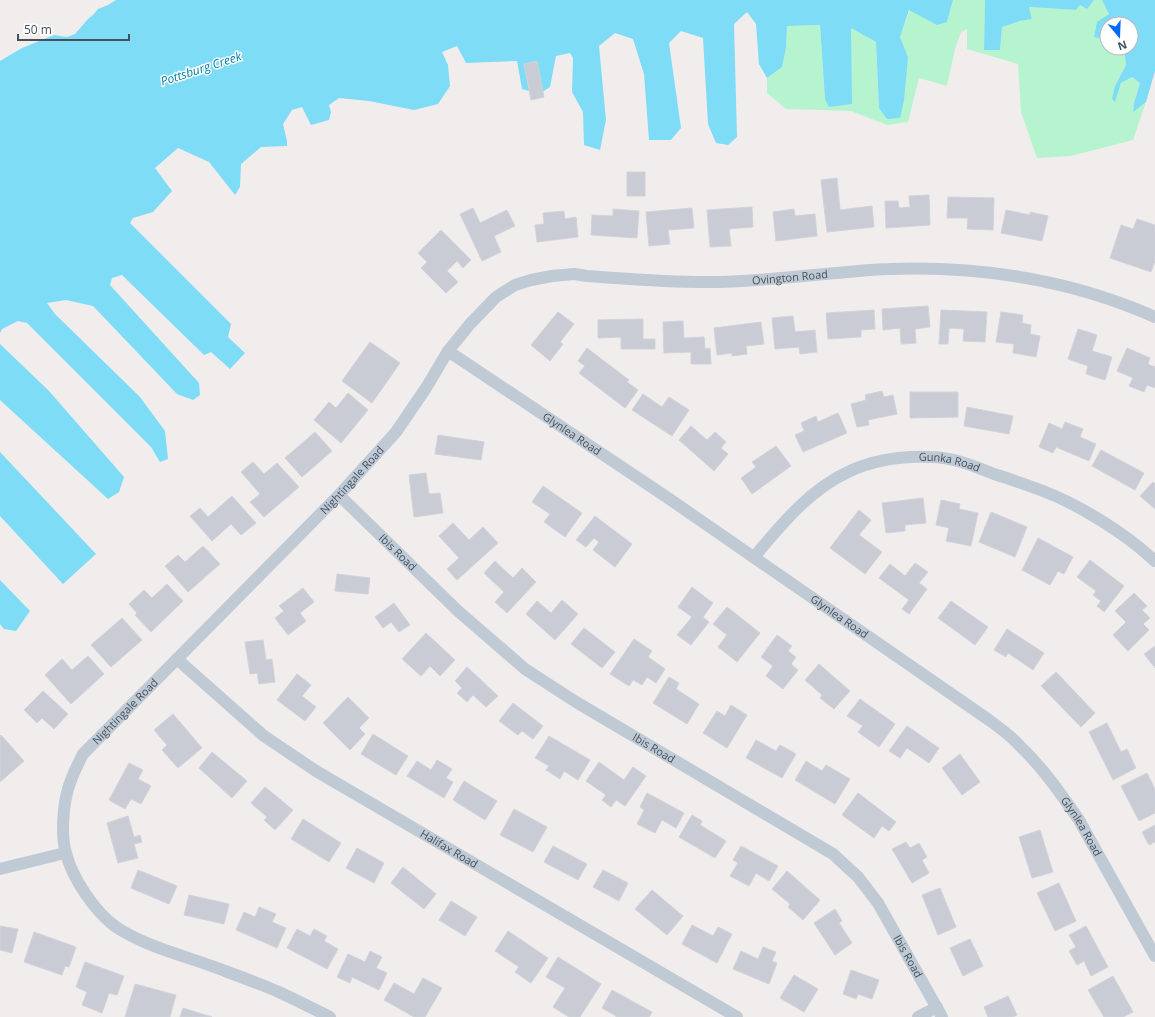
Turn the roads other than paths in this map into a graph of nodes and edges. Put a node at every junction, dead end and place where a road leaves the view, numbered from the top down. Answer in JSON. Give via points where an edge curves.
{"nodes":[{"id":1,"x":1155,"y":317,"type":"edge"},
{"id":2,"x":448,"y":352,"type":"junction"},
{"id":3,"x":339,"y":495,"type":"junction"},
{"id":4,"x":754,"y":557,"type":"junction"},
{"id":5,"x":1155,"y":561,"type":"edge"},
{"id":6,"x":177,"y":659,"type":"junction"},
{"id":7,"x":66,"y":853,"type":"junction"},
{"id":8,"x":0,"y":869,"type":"edge"},
{"id":9,"x":1155,"y":956,"type":"edge"},
{"id":10,"x":939,"y":1012,"type":"edge"},
{"id":11,"x":330,"y":1017,"type":"edge"},
{"id":12,"x":737,"y":1017,"type":"edge"},
{"id":13,"x":918,"y":1017,"type":"edge"}],
"edges":[{"from":1,"to":2,"type":"street","name":"Ovington Road","via":[[1076,289],[967,270],[888,269],[717,282],[574,274],[531,280],[516,285],[496,297]]},
{"from":2,"to":3,"type":"street","name":"Nightingale Road","via":[[396,432]]},
{"from":2,"to":4,"type":"street","name":"Glynlea Road"},
{"from":3,"to":6,"type":"street","name":"Nightingale Road"},
{"from":3,"to":10,"type":"street","name":"Ibis Road","via":[[458,610],[525,669],[576,702],[833,854],[858,877],[878,903]]},
{"from":4,"to":5,"type":"street","name":"Gunka Road","via":[[781,526],[827,483],[874,462],[931,457],[968,464],[1062,499],[1122,534]]},
{"from":4,"to":9,"type":"street","name":"Glynlea Road","via":[[989,720],[1020,746],[1047,775],[1079,820]]},
{"from":6,"to":7,"type":"street","name":"Nightingale Road","via":[[83,754],[73,773],[67,793],[63,824]]},
{"from":6,"to":12,"type":"street","name":"Halifax Road","via":[[264,736],[316,771]]},
{"from":7,"to":8,"type":"street"},
{"from":7,"to":11,"type":"street","name":"Nightingale Road","via":[[86,895],[116,926],[155,946],[224,970]]},
{"from":10,"to":13,"type":"street"}]}
